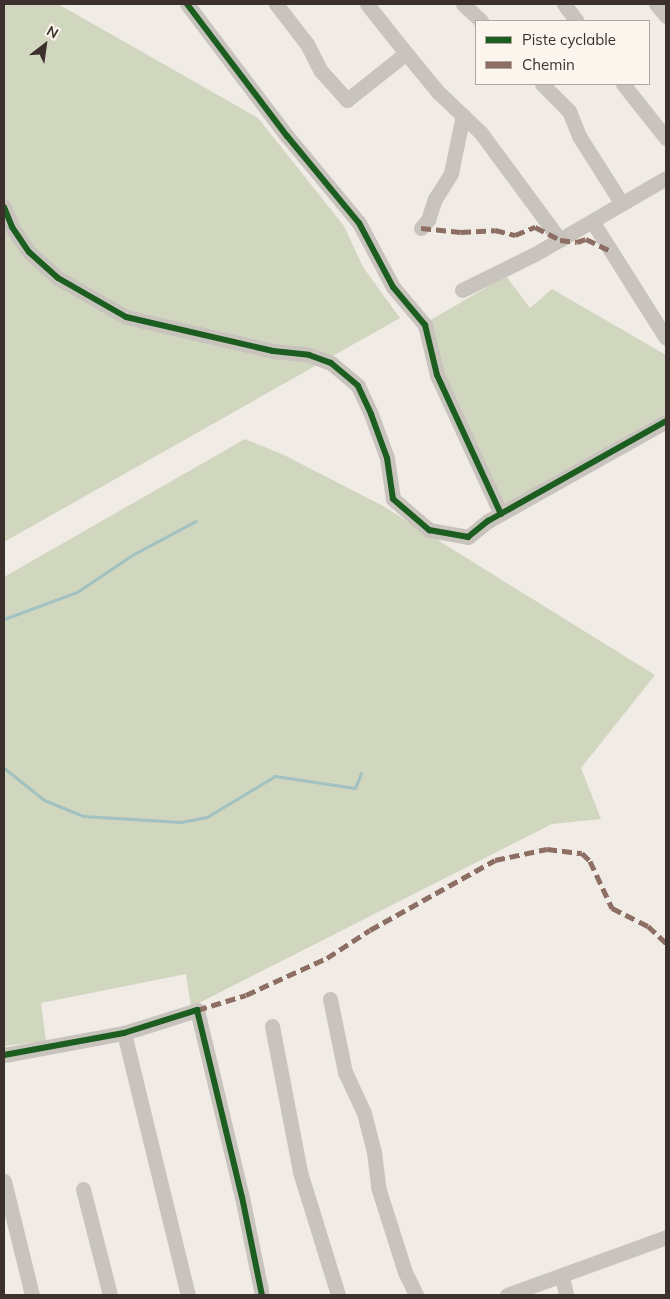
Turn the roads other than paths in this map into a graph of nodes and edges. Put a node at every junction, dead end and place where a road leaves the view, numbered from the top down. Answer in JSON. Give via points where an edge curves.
{"nodes":[{"id":1,"x":187,"y":4,"type":"edge"},
{"id":2,"x":276,"y":4,"type":"edge"},
{"id":3,"x":367,"y":4,"type":"edge"},
{"id":4,"x":463,"y":4,"type":"edge"},
{"id":5,"x":564,"y":4,"type":"edge"},
{"id":6,"x":656,"y":4,"type":"edge"},
{"id":7,"x":666,"y":16,"type":"edge"},
{"id":8,"x":480,"y":20,"type":"edge"},
{"id":9,"x":576,"y":20,"type":"edge"},
{"id":10,"x":406,"y":53,"type":"junction"},
{"id":11,"x":543,"y":85,"type":"edge"},
{"id":12,"x":624,"y":85,"type":"edge"},
{"id":13,"x":462,"y":116,"type":"junction"},
{"id":14,"x":666,"y":138,"type":"edge"},
{"id":15,"x":666,"y":178,"type":"edge"},
{"id":16,"x":622,"y":204,"type":"junction"},
{"id":17,"x":4,"y":207,"type":"edge"},
{"id":18,"x":592,"y":221,"type":"junction"},
{"id":19,"x":421,"y":228,"type":"dead end"},
{"id":20,"x":560,"y":240,"type":"junction"},
{"id":21,"x":462,"y":290,"type":"dead end"},
{"id":22,"x":666,"y":338,"type":"edge"},
{"id":23,"x":666,"y":421,"type":"edge"},
{"id":24,"x":501,"y":514,"type":"junction"},
{"id":25,"x":330,"y":999,"type":"dead end"},
{"id":26,"x":272,"y":1026,"type":"dead end"},
{"id":27,"x":124,"y":1033,"type":"junction"},
{"id":28,"x":4,"y":1054,"type":"edge"},
{"id":29,"x":4,"y":1181,"type":"edge"},
{"id":30,"x":83,"y":1189,"type":"dead end"},
{"id":31,"x":666,"y":1237,"type":"edge"},
{"id":32,"x":562,"y":1277,"type":"junction"},
{"id":33,"x":32,"y":1295,"type":"edge"},
{"id":34,"x":110,"y":1295,"type":"edge"},
{"id":35,"x":188,"y":1295,"type":"edge"},
{"id":36,"x":262,"y":1295,"type":"edge"},
{"id":37,"x":338,"y":1295,"type":"edge"},
{"id":38,"x":416,"y":1295,"type":"edge"},
{"id":39,"x":506,"y":1295,"type":"edge"},
{"id":40,"x":566,"y":1295,"type":"edge"}],
"edges":[{"from":1,"to":24,"type":"street","via":[[287,136],[359,223],[393,287],[425,325],[437,375]]},
{"from":2,"to":10,"type":"street","via":[[307,44],[321,70],[347,100]]},
{"from":3,"to":10,"type":"street"},
{"from":4,"to":8,"type":"street"},
{"from":5,"to":9,"type":"street"},
{"from":6,"to":7,"type":"street"},
{"from":10,"to":13,"type":"street"},
{"from":11,"to":16,"type":"street","via":[[569,111],[579,136]]},
{"from":12,"to":14,"type":"street"},
{"from":13,"to":19,"type":"street","via":[[452,173]]},
{"from":13,"to":20,"type":"street","via":[[481,133]]},
{"from":15,"to":16,"type":"street"},
{"from":16,"to":18,"type":"street"},
{"from":17,"to":24,"type":"street","via":[[12,227],[29,252],[58,278],[126,317],[273,351],[309,355],[331,363],[358,386],[371,414],[388,458],[393,499],[429,530],[468,538]]},
{"from":18,"to":20,"type":"street"},
{"from":18,"to":22,"type":"street"},
{"from":20,"to":21,"type":"street"},
{"from":23,"to":24,"type":"street"},
{"from":25,"to":38,"type":"street","via":[[345,1072],[364,1113],[374,1152],[378,1187],[405,1272]]},
{"from":26,"to":37,"type":"street","via":[[300,1172]]},
{"from":27,"to":28,"type":"street"},
{"from":27,"to":35,"type":"street"},
{"from":27,"to":36,"type":"street","via":[[197,1010]]},
{"from":29,"to":33,"type":"street"},
{"from":30,"to":34,"type":"street"},
{"from":31,"to":32,"type":"street","via":[[600,1259]]},
{"from":32,"to":39,"type":"street"},
{"from":32,"to":40,"type":"street"}]}
